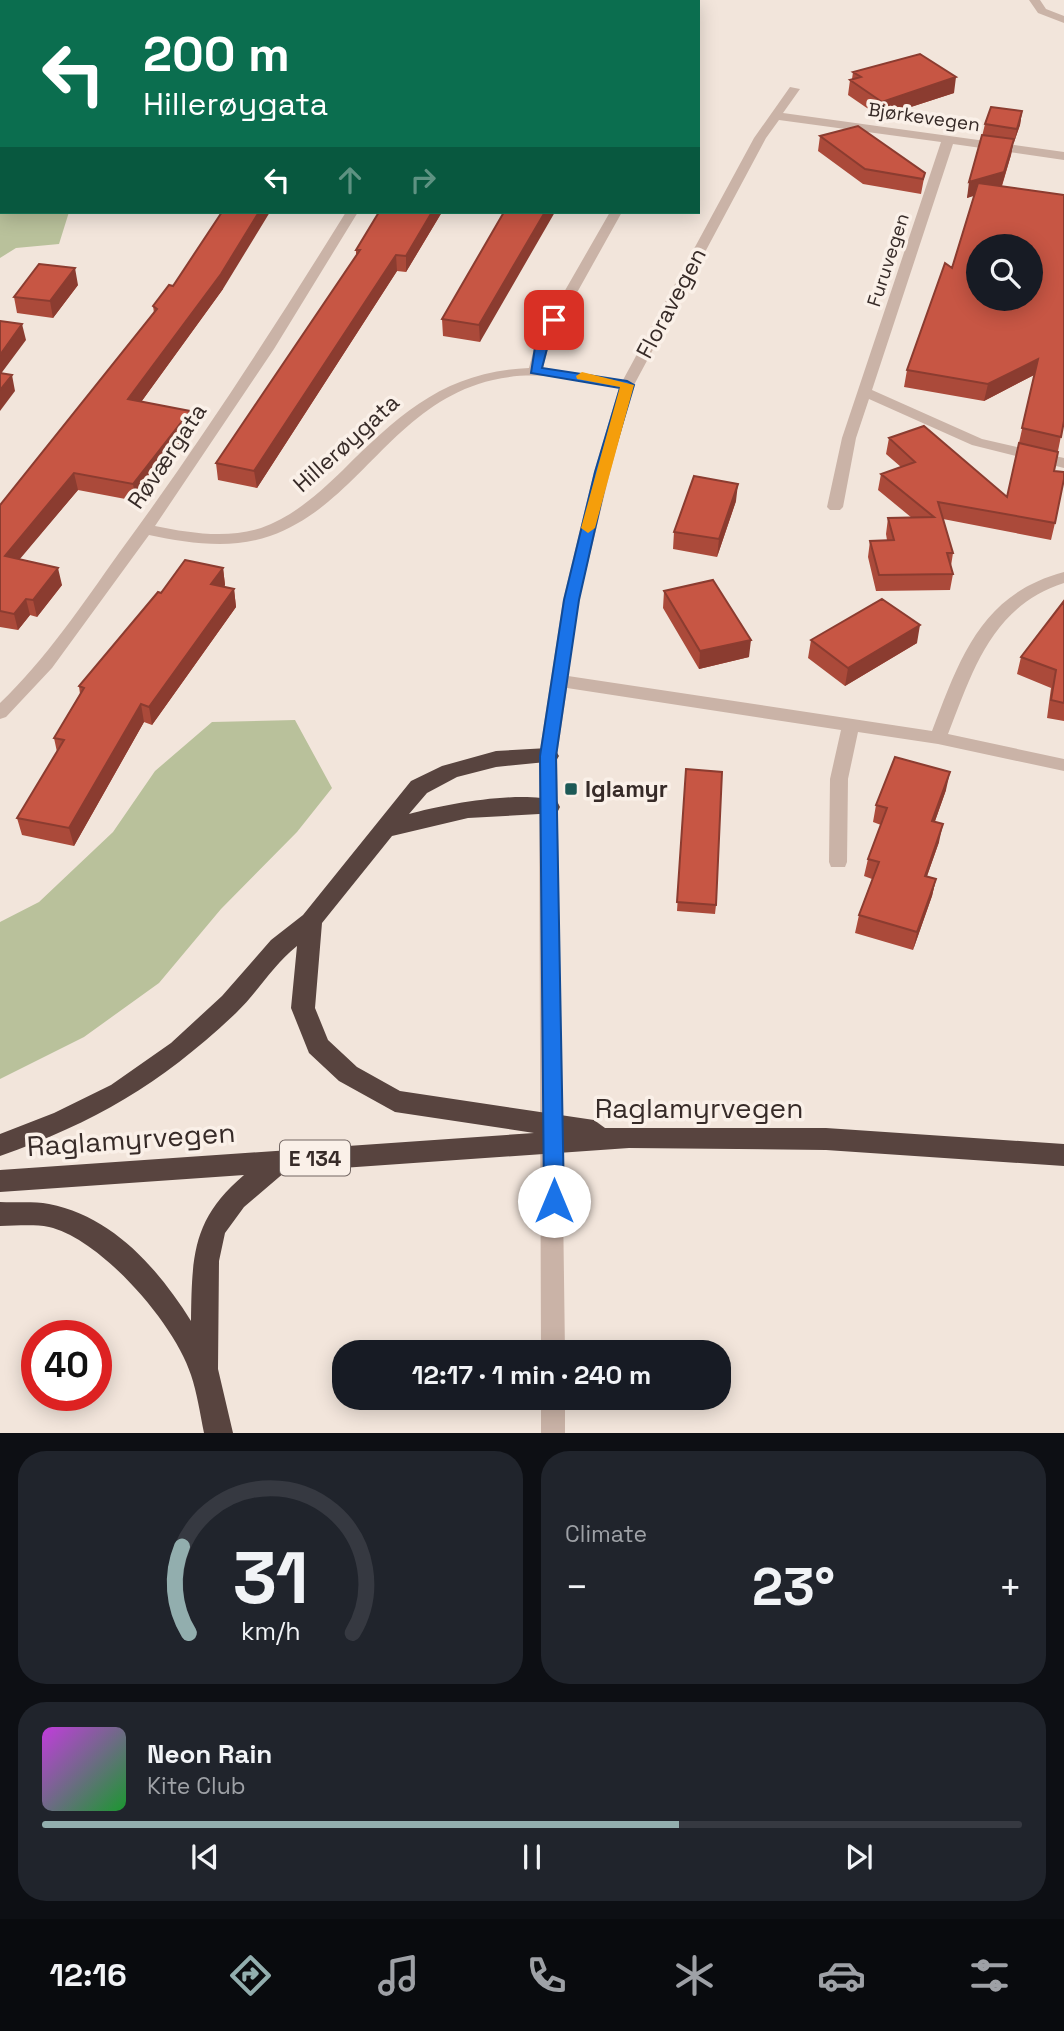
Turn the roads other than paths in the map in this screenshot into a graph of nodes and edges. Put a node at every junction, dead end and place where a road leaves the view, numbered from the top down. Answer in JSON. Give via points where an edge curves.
{"nodes":[{"id":1,"x":1034,"y":0,"type":"edge"},
{"id":2,"x":1064,"y":20,"type":"edge"},
{"id":3,"x":794,"y":89,"type":"dead end"},
{"id":4,"x":782,"y":110,"type":"junction"},
{"id":5,"x":948,"y":140,"type":"junction"},
{"id":6,"x":1064,"y":156,"type":"edge"},
{"id":7,"x":351,"y":214,"type":"edge"},
{"id":8,"x":615,"y":214,"type":"edge"},
{"id":9,"x":535,"y":370,"type":"junction"},
{"id":10,"x":627,"y":385,"type":"junction"},
{"id":11,"x":865,"y":392,"type":"junction"},
{"id":12,"x":1064,"y":463,"type":"edge"},
{"id":13,"x":835,"y":507,"type":"dead end"},
{"id":14,"x":145,"y":529,"type":"junction"},
{"id":15,"x":1064,"y":576,"type":"edge"},
{"id":16,"x":561,"y":681,"type":"junction"},
{"id":17,"x":0,"y":713,"type":"edge"},
{"id":18,"x":851,"y":726,"type":"junction"},
{"id":19,"x":938,"y":738,"type":"junction"},
{"id":20,"x":548,"y":756,"type":"junction"},
{"id":21,"x":1064,"y":765,"type":"edge"},
{"id":22,"x":549,"y":807,"type":"junction"},
{"id":23,"x":389,"y":829,"type":"junction"},
{"id":24,"x":838,"y":862,"type":"dead end"},
{"id":25,"x":311,"y":921,"type":"junction"},
{"id":26,"x":629,"y":1137,"type":"junction"},
{"id":27,"x":0,"y":1145,"type":"edge"},
{"id":28,"x":1064,"y":1155,"type":"edge"},
{"id":29,"x":281,"y":1160,"type":"junction"},
{"id":30,"x":0,"y":1181,"type":"edge"},
{"id":31,"x":0,"y":1214,"type":"edge"},
{"id":32,"x":553,"y":1340,"type":"edge"},
{"id":33,"x":204,"y":1369,"type":"junction"},
{"id":34,"x":553,"y":1410,"type":"edge"},
{"id":35,"x":219,"y":1433,"type":"edge"},
{"id":36,"x":553,"y":1433,"type":"edge"}],
"edges":[{"from":1,"to":2,"type":"street","via":[[1042,11]]},
{"from":3,"to":4,"type":"street","name":"Floravegen"},
{"from":4,"to":5,"type":"street","name":"Bjørkevegen"},
{"from":4,"to":10,"type":"street","name":"Floravegen","via":[[760,138]]},
{"from":5,"to":6,"type":"street","name":"Bjørkevegen"},
{"from":5,"to":11,"type":"street","name":"Furuvegen"},
{"from":7,"to":14,"type":"street","name":"Røværgata","via":[[287,322]]},
{"from":8,"to":9,"type":"street","via":[[543,341]]},
{"from":9,"to":10,"type":"street","name":"Hillerøygata"},
{"from":9,"to":14,"type":"street","name":"Hillerøygata","via":[[494,376],[422,406],[312,507],[275,528],[226,538],[193,538]]},
{"from":10,"to":16,"type":"street","name":"Floravegen","via":[[571,600]]},
{"from":11,"to":12,"type":"street","via":[[977,442]]},
{"from":11,"to":13,"type":"street","name":"Furuvegen","via":[[849,438]]},
{"from":14,"to":17,"type":"street","name":"Røværgata","via":[[25,690]]},
{"from":15,"to":19,"type":"street","via":[[1028,590],[1004,608],[986,630]]},
{"from":16,"to":18,"type":"street"},
{"from":16,"to":20,"type":"street","name":"Floravegen"},
{"from":18,"to":19,"type":"street"},
{"from":18,"to":24,"type":"street","via":[[839,779]]},
{"from":19,"to":21,"type":"street"},
{"from":20,"to":22,"type":"street","name":"Floravegen"},
{"from":20,"to":23,"type":"highway","via":[[495,759],[450,771],[419,787]]},
{"from":22,"to":23,"type":"highway","via":[[476,807],[433,814]]},
{"from":22,"to":32,"type":"street","name":"Floravegen"},
{"from":23,"to":25,"type":"highway"},
{"from":25,"to":26,"type":"highway","number":"E 134","via":[[303,1008],[318,1046],[348,1074],[395,1101]]},
{"from":25,"to":27,"type":"highway","via":[[279,947],[231,1003],[180,1050],[120,1092]]},
{"from":26,"to":28,"type":"highway","name":"Raglamyrvegen","number":"E 134","via":[[826,1139]]},
{"from":26,"to":29,"type":"highway","name":"Raglamyrvegen","number":"E 134"},
{"from":29,"to":30,"type":"highway","name":"Raglamyrvegen","number":"E 134"},
{"from":29,"to":33,"type":"highway","number":"E 134","via":[[236,1199],[213,1229],[205,1261]]},
{"from":31,"to":33,"type":"highway","number":"E 134","via":[[52,1216],[98,1237],[133,1263],[166,1303]]},
{"from":33,"to":35,"type":"highway","number":"E 134"},
{"from":34,"to":36,"type":"street"}]}
